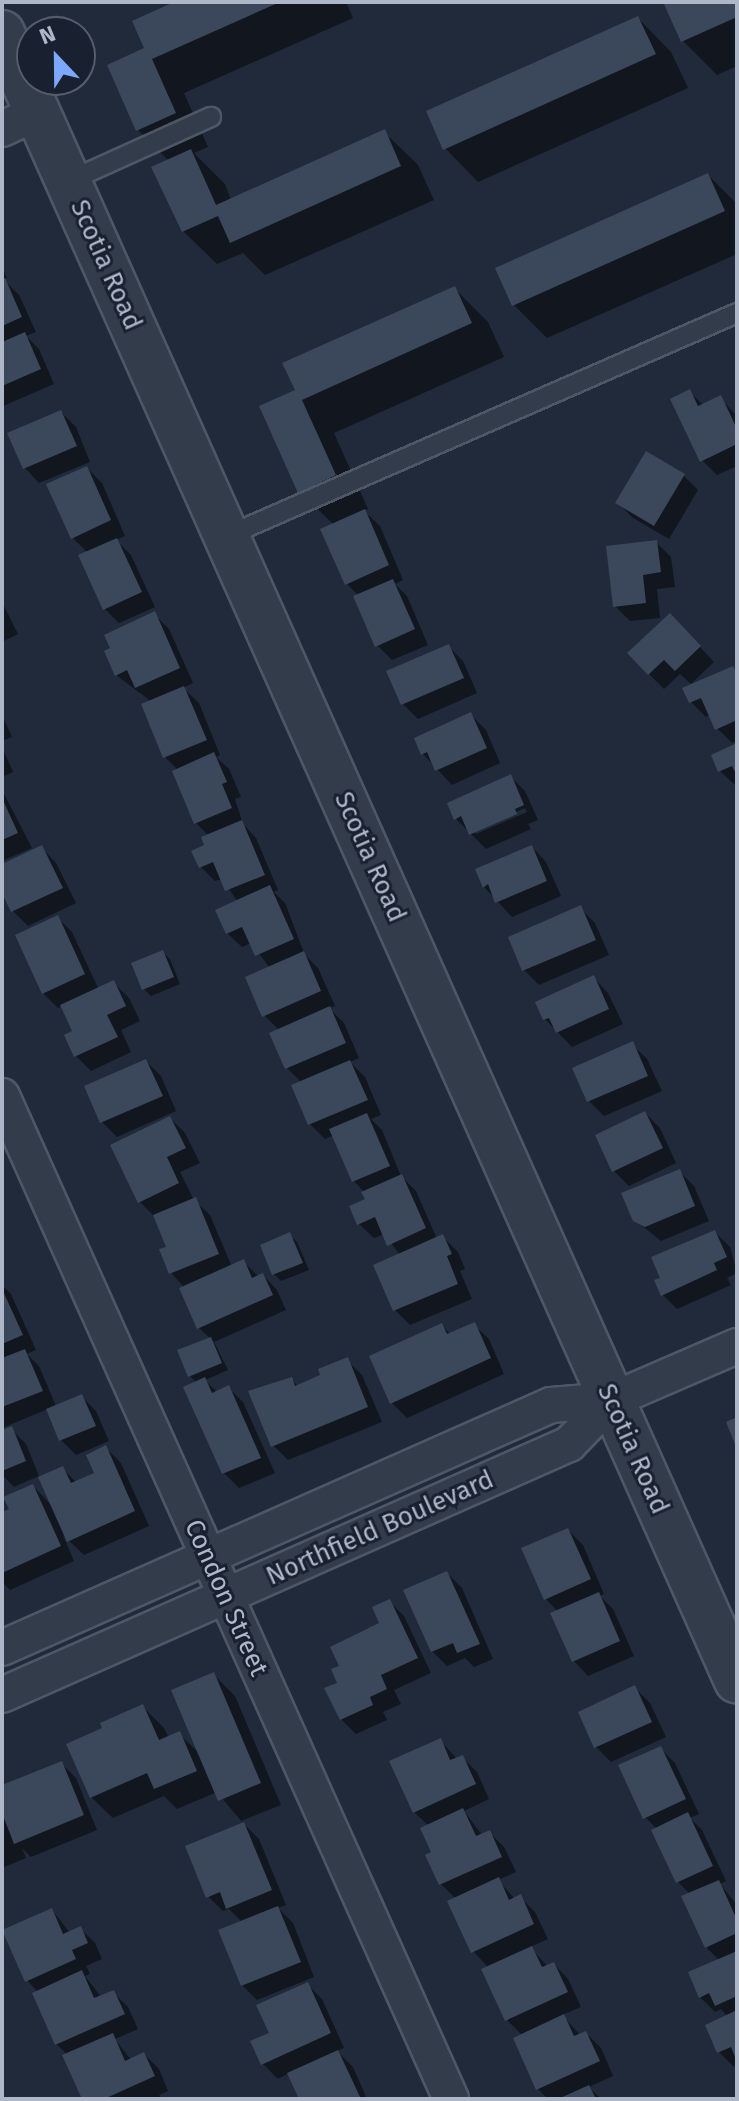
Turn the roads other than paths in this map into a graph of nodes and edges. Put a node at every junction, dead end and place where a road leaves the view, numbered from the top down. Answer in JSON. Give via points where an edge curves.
{"nodes":[{"id":1,"x":2,"y":33,"type":"edge"},
{"id":2,"x":211,"y":117,"type":"dead end"},
{"id":3,"x":20,"y":120,"type":"edge"},
{"id":4,"x":69,"y":181,"type":"junction"},
{"id":5,"x":737,"y":313,"type":"edge"},
{"id":6,"x":227,"y":536,"type":"junction"},
{"id":7,"x":2,"y":1096,"type":"edge"},
{"id":8,"x":737,"y":1346,"type":"edge"},
{"id":9,"x":612,"y":1400,"type":"junction"},
{"id":10,"x":208,"y":1557,"type":"junction"},
{"id":11,"x":226,"y":1596,"type":"junction"},
{"id":12,"x":2,"y":1648,"type":"edge"},
{"id":13,"x":737,"y":1681,"type":"edge"},
{"id":14,"x":2,"y":1695,"type":"edge"},
{"id":15,"x":451,"y":2099,"type":"edge"}],
"edges":[{"from":1,"to":3,"type":"street","name":"Scotia Road"},
{"from":2,"to":4,"type":"lane"},
{"from":3,"to":4,"type":"street","name":"Scotia Road"},
{"from":4,"to":6,"type":"street","name":"Scotia Road"},
{"from":5,"to":6,"type":"lane"},
{"from":6,"to":9,"type":"street","name":"Scotia Road"},
{"from":7,"to":10,"type":"street","name":"Condon Street"},
{"from":8,"to":9,"type":"street","name":"Northfield Boulevard"},
{"from":9,"to":10,"type":"street","name":"Northfield Boulevard","via":[[551,1405]]},
{"from":9,"to":11,"type":"street","name":"Northfield Boulevard","via":[[569,1444]]},
{"from":9,"to":13,"type":"street","name":"Scotia Road"},
{"from":10,"to":11,"type":"street","name":"Condon Street"},
{"from":10,"to":12,"type":"street","name":"Northfield Boulevard"},
{"from":11,"to":14,"type":"street","name":"Northfield Boulevard"},
{"from":11,"to":15,"type":"street","name":"Condon Street"}]}
